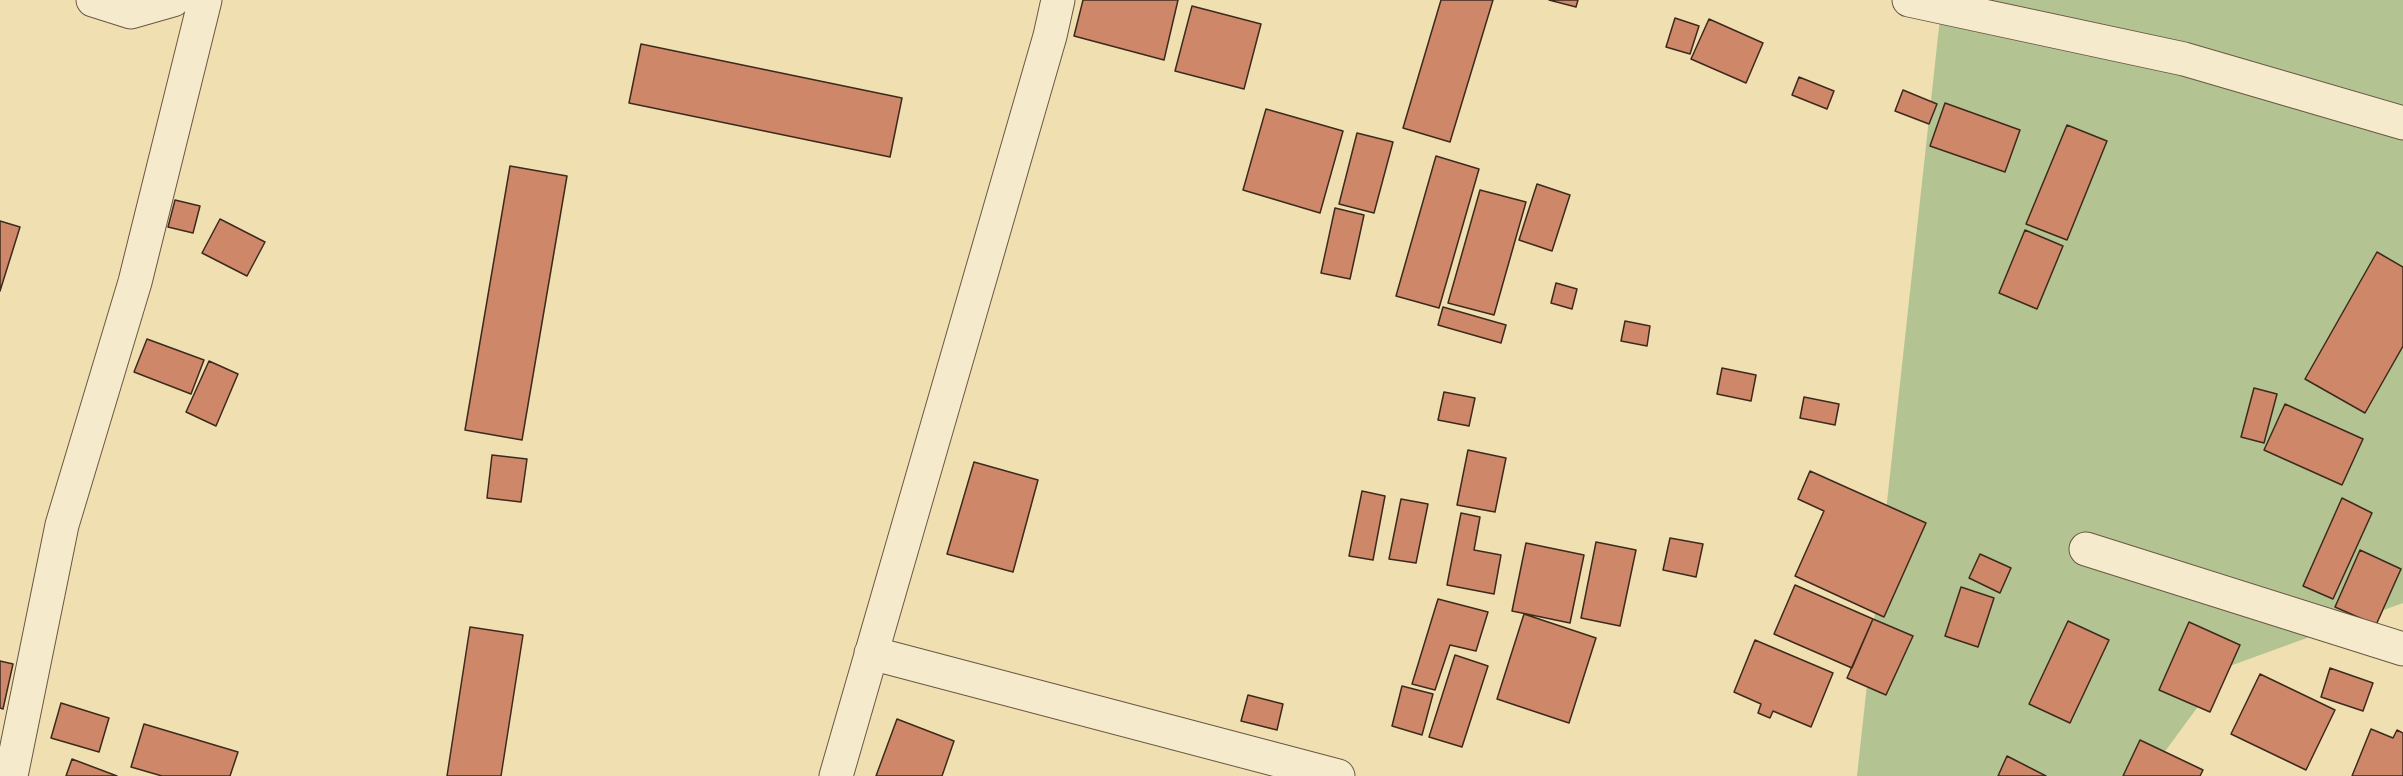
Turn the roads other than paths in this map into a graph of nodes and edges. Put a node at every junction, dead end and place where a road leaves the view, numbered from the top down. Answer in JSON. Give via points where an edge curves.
{"nodes":[{"id":1,"x":93,"y":0,"type":"edge"},
{"id":2,"x":173,"y":0,"type":"edge"},
{"id":3,"x":205,"y":0,"type":"edge"},
{"id":4,"x":1058,"y":0,"type":"edge"},
{"id":5,"x":1909,"y":0,"type":"edge"},
{"id":6,"x":2403,"y":123,"type":"edge"},
{"id":7,"x":2086,"y":549,"type":"dead end"},
{"id":8,"x":2403,"y":649,"type":"edge"},
{"id":9,"x":871,"y":653,"type":"junction"},
{"id":10,"x":11,"y":776,"type":"edge"},
{"id":11,"x":836,"y":776,"type":"edge"},
{"id":12,"x":1338,"y":776,"type":"edge"}],
"edges":[{"from":1,"to":2,"type":"street","via":[[131,12]]},
{"from":3,"to":10,"type":"street","via":[[135,282],[62,525]]},
{"from":4,"to":9,"type":"street"},
{"from":5,"to":6,"type":"street","via":[[2184,60]]},
{"from":7,"to":8,"type":"street"},
{"from":9,"to":11,"type":"street"},
{"from":9,"to":12,"type":"street"}]}
